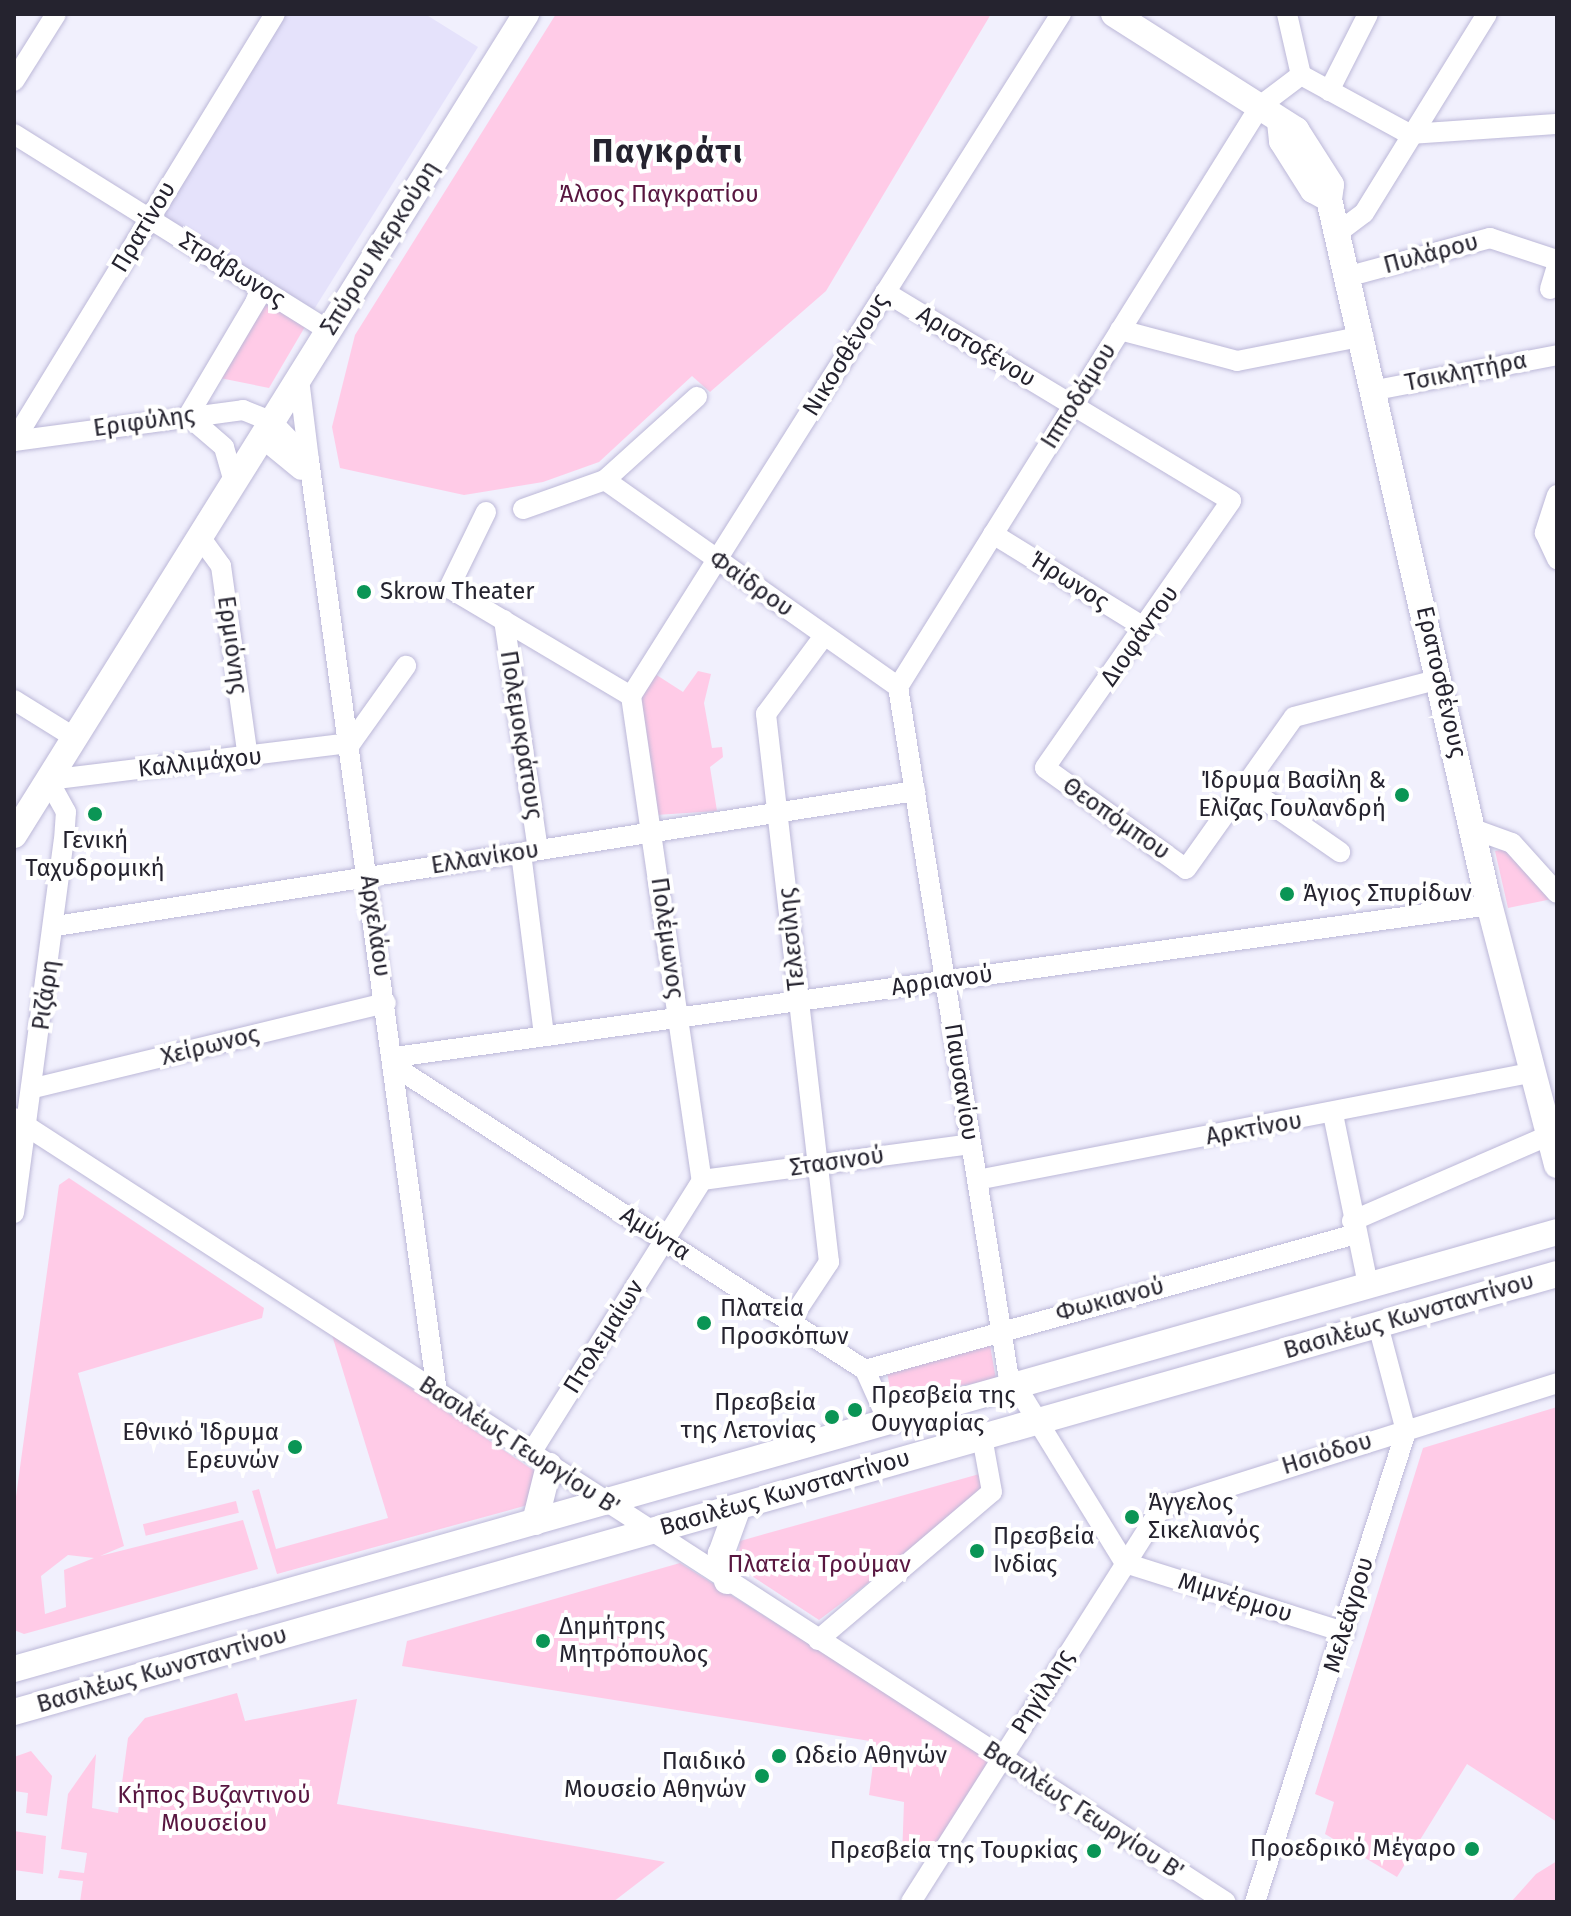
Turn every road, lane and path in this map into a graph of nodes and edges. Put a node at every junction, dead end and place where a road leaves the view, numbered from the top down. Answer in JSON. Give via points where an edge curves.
{"nodes":[{"id":1,"x":56,"y":14,"type":"edge"},
{"id":2,"x":275,"y":14,"type":"edge"},
{"id":3,"x":526,"y":14,"type":"edge"},
{"id":4,"x":1061,"y":14,"type":"edge"},
{"id":5,"x":1114,"y":14,"type":"edge"},
{"id":6,"x":1287,"y":14,"type":"edge"},
{"id":7,"x":1368,"y":14,"type":"edge"},
{"id":8,"x":1487,"y":14,"type":"edge"},
{"id":9,"x":1301,"y":75,"type":"junction"},
{"id":10,"x":14,"y":81,"type":"edge"},
{"id":11,"x":1329,"y":91,"type":"junction"},
{"id":12,"x":1270,"y":114,"type":"junction"},
{"id":13,"x":1557,"y":124,"type":"edge"},
{"id":14,"x":14,"y":134,"type":"edge"},
{"id":15,"x":1409,"y":134,"type":"junction"},
{"id":16,"x":149,"y":219,"type":"junction"},
{"id":17,"x":1340,"y":231,"type":"junction"},
{"id":18,"x":1557,"y":263,"type":"edge"},
{"id":19,"x":1350,"y":276,"type":"junction"},
{"id":20,"x":263,"y":289,"type":"junction"},
{"id":21,"x":1550,"y":289,"type":"dead end"},
{"id":22,"x":885,"y":292,"type":"junction"},
{"id":23,"x":328,"y":330,"type":"junction"},
{"id":24,"x":1120,"y":330,"type":"junction"},
{"id":25,"x":1364,"y":336,"type":"junction"},
{"id":26,"x":1557,"y":355,"type":"edge"},
{"id":27,"x":299,"y":379,"type":"junction"},
{"id":28,"x":1376,"y":390,"type":"junction"},
{"id":29,"x":697,"y":397,"type":"dead end"},
{"id":30,"x":1073,"y":406,"type":"junction"},
{"id":31,"x":188,"y":416,"type":"junction"},
{"id":32,"x":267,"y":430,"type":"junction"},
{"id":33,"x":14,"y":441,"type":"edge"},
{"id":34,"x":309,"y":460,"type":"junction"},
{"id":35,"x":605,"y":480,"type":"junction"},
{"id":36,"x":234,"y":482,"type":"junction"},
{"id":37,"x":314,"y":486,"type":"junction"},
{"id":38,"x":1557,"y":495,"type":"edge"},
{"id":39,"x":1231,"y":501,"type":"joint"},
{"id":40,"x":523,"y":509,"type":"dead end"},
{"id":41,"x":486,"y":512,"type":"dead end"},
{"id":42,"x":993,"y":534,"type":"junction"},
{"id":43,"x":200,"y":537,"type":"junction"},
{"id":44,"x":1557,"y":559,"type":"edge"},
{"id":45,"x":717,"y":560,"type":"junction"},
{"id":46,"x":504,"y":620,"type":"junction"},
{"id":47,"x":1145,"y":628,"type":"junction"},
{"id":48,"x":824,"y":636,"type":"junction"},
{"id":49,"x":406,"y":666,"type":"dead end"},
{"id":50,"x":1440,"y":679,"type":"junction"},
{"id":51,"x":898,"y":687,"type":"junction"},
{"id":52,"x":631,"y":696,"type":"junction"},
{"id":53,"x":14,"y":700,"type":"edge"},
{"id":54,"x":75,"y":738,"type":"junction"},
{"id":55,"x":351,"y":743,"type":"junction"},
{"id":56,"x":248,"y":759,"type":"junction"},
{"id":57,"x":1045,"y":768,"type":"joint"},
{"id":58,"x":48,"y":780,"type":"junction"},
{"id":59,"x":1245,"y":786,"type":"junction"},
{"id":60,"x":915,"y":791,"type":"junction"},
{"id":61,"x":779,"y":812,"type":"junction"},
{"id":62,"x":1473,"y":829,"type":"junction"},
{"id":63,"x":652,"y":832,"type":"junction"},
{"id":64,"x":14,"y":835,"type":"edge"},
{"id":65,"x":530,"y":851,"type":"junction"},
{"id":66,"x":1340,"y":852,"type":"dead end"},
{"id":67,"x":368,"y":877,"type":"junction"},
{"id":68,"x":1557,"y":893,"type":"edge"},
{"id":69,"x":1490,"y":905,"type":"junction"},
{"id":70,"x":56,"y":926,"type":"junction"},
{"id":71,"x":945,"y":981,"type":"junction"},
{"id":72,"x":798,"y":1001,"type":"junction"},
{"id":73,"x":386,"y":1003,"type":"junction"},
{"id":74,"x":678,"y":1018,"type":"junction"},
{"id":75,"x":544,"y":1036,"type":"junction"},
{"id":76,"x":396,"y":1062,"type":"junction"},
{"id":77,"x":1530,"y":1073,"type":"junction"},
{"id":78,"x":34,"y":1088,"type":"junction"},
{"id":79,"x":1333,"y":1114,"type":"junction"},
{"id":80,"x":20,"y":1122,"type":"edge"},
{"id":81,"x":1552,"y":1134,"type":"edge"},
{"id":82,"x":971,"y":1144,"type":"junction"},
{"id":83,"x":817,"y":1165,"type":"junction"},
{"id":84,"x":1557,"y":1165,"type":"edge"},
{"id":85,"x":702,"y":1180,"type":"junction"},
{"id":86,"x":977,"y":1180,"type":"junction"},
{"id":87,"x":14,"y":1213,"type":"edge"},
{"id":88,"x":1354,"y":1227,"type":"junction"},
{"id":89,"x":1557,"y":1232,"type":"edge"},
{"id":90,"x":665,"y":1241,"type":"junction"},
{"id":91,"x":1557,"y":1274,"type":"edge"},
{"id":92,"x":1368,"y":1285,"type":"junction"},
{"id":93,"x":790,"y":1321,"type":"junction"},
{"id":94,"x":1378,"y":1325,"type":"junction"},
{"id":95,"x":1001,"y":1330,"type":"junction"},
{"id":96,"x":865,"y":1370,"type":"junction"},
{"id":97,"x":1557,"y":1383,"type":"edge"},
{"id":98,"x":1016,"y":1386,"type":"junction"},
{"id":99,"x":437,"y":1392,"type":"junction"},
{"id":100,"x":888,"y":1421,"type":"junction"},
{"id":101,"x":1038,"y":1422,"type":"junction"},
{"id":102,"x":1406,"y":1431,"type":"junction"},
{"id":103,"x":982,"y":1437,"type":"junction"},
{"id":104,"x":540,"y":1460,"type":"junction"},
{"id":105,"x":604,"y":1501,"type":"junction"},
{"id":106,"x":738,"y":1507,"type":"junction"},
{"id":107,"x":535,"y":1522,"type":"junction"},
{"id":108,"x":650,"y":1531,"type":"junction"},
{"id":109,"x":1125,"y":1563,"type":"junction"},
{"id":110,"x":727,"y":1581,"type":"junction"},
{"id":111,"x":1344,"y":1632,"type":"junction"},
{"id":112,"x":818,"y":1640,"type":"junction"},
{"id":113,"x":17,"y":1667,"type":"edge"},
{"id":114,"x":14,"y":1712,"type":"edge"},
{"id":115,"x":1001,"y":1759,"type":"junction"},
{"id":116,"x":911,"y":1902,"type":"edge"},
{"id":117,"x":1226,"y":1902,"type":"edge"},
{"id":118,"x":1255,"y":1902,"type":"edge"}],
"edges":[{"from":1,"to":10,"type":"street"},
{"from":2,"to":16,"type":"street","name":"Πρατίνου"},
{"from":3,"to":23,"type":"main road","name":"Σπύρου Μερκούρη"},
{"from":4,"to":22,"type":"street","name":"Νικοσθένους"},
{"from":5,"to":12,"type":"main road","name":"Ερατοσθένους"},
{"from":6,"to":9,"type":"street"},
{"from":7,"to":11,"type":"street"},
{"from":8,"to":15,"type":"street"},
{"from":9,"to":11,"type":"street"},
{"from":9,"to":12,"type":"street"},
{"from":11,"to":15,"type":"street"},
{"from":12,"to":17,"type":"main road","name":"Ερατοσθένους","via":[[1309,145],[1331,185],[1329,199]]},
{"from":12,"to":24,"type":"street","name":"Ιπποδάμου"},
{"from":13,"to":15,"type":"street"},
{"from":14,"to":16,"type":"street","name":"Στράβωνος"},
{"from":15,"to":17,"type":"street","via":[[1364,213]]},
{"from":16,"to":20,"type":"street","name":"Στράβωνος"},
{"from":16,"to":33,"type":"street","name":"Πρατίνου"},
{"from":17,"to":19,"type":"main road","name":"Ερατοσθένους"},
{"from":18,"to":19,"type":"street","name":"Πυλάρου","via":[[1490,238]]},
{"from":18,"to":21,"type":"street"},
{"from":19,"to":25,"type":"main road","name":"Ερατοσθένους"},
{"from":20,"to":23,"type":"street","name":"Στράβωνος"},
{"from":20,"to":31,"type":"street"},
{"from":22,"to":30,"type":"street","name":"Αριστοξένου"},
{"from":22,"to":45,"type":"street","name":"Νικοσθένους"},
{"from":23,"to":27,"type":"main road","name":"Σπύρου Μερκούρη"},
{"from":24,"to":25,"type":"street","via":[[1237,361]]},
{"from":24,"to":30,"type":"street","name":"Ιπποδάμου"},
{"from":25,"to":28,"type":"main road","name":"Ερατοσθένους"},
{"from":26,"to":28,"type":"street","name":"Τσικλητήρα"},
{"from":27,"to":32,"type":"main road","name":"Σπύρου Μερκούρη"},
{"from":27,"to":34,"type":"street","name":"Αρχελάου"},
{"from":28,"to":50,"type":"main road","name":"Ερατοσθένους"},
{"from":29,"to":35,"type":"street"},
{"from":30,"to":39,"type":"street","name":"Αριστοξένου"},
{"from":30,"to":42,"type":"street","name":"Ιπποδάμου"},
{"from":31,"to":32,"type":"street","name":"Εριφύλης","via":[[243,410]]},
{"from":31,"to":33,"type":"street","name":"Εριφύλης"},
{"from":31,"to":36,"type":"street","via":[[224,447]]},
{"from":32,"to":34,"type":"street"},
{"from":32,"to":36,"type":"main road","name":"Σπύρου Μερκούρη"},
{"from":32,"to":37,"type":"street"},
{"from":34,"to":37,"type":"street","name":"Αρχελάου"},
{"from":35,"to":40,"type":"street"},
{"from":35,"to":45,"type":"street","name":"Φαίδρου"},
{"from":36,"to":43,"type":"main road","name":"Σπύρου Μερκούρη"},
{"from":37,"to":55,"type":"street","name":"Αρχελάου"},
{"from":38,"to":44,"type":"street","via":[[1545,533]]},
{"from":39,"to":47,"type":"street","name":"Διοφάντου"},
{"from":41,"to":46,"type":"street","via":[[449,588]]},
{"from":42,"to":47,"type":"street","name":"Ήρωνος"},
{"from":42,"to":51,"type":"street","name":"Ιπποδάμου"},
{"from":43,"to":54,"type":"main road","name":"Σπύρου Μερκούρη"},
{"from":43,"to":56,"type":"street","name":"Ερμιόνης","via":[[221,566]]},
{"from":45,"to":48,"type":"street","name":"Φαίδρου"},
{"from":45,"to":52,"type":"street","name":"Νικοσθένους"},
{"from":46,"to":52,"type":"street"},
{"from":46,"to":65,"type":"street","name":"Πολεμοκράτους"},
{"from":47,"to":57,"type":"street","name":"Διοφάντου"},
{"from":48,"to":51,"type":"street","name":"Φαίδρου"},
{"from":48,"to":61,"type":"street","name":"Τελεσίλης","via":[[766,714]]},
{"from":49,"to":55,"type":"street"},
{"from":50,"to":59,"type":"street","via":[[1294,717]]},
{"from":50,"to":62,"type":"main road","name":"Ερατοσθένους"},
{"from":51,"to":60,"type":"street","name":"Παυσανίου"},
{"from":52,"to":63,"type":"street","name":"Πολέμωνος"},
{"from":53,"to":54,"type":"street"},
{"from":54,"to":58,"type":"main road","name":"Σπύρου Μερκούρη"},
{"from":55,"to":56,"type":"street","name":"Καλλιμάχου"},
{"from":55,"to":67,"type":"street","name":"Αρχελάου"},
{"from":56,"to":58,"type":"street","name":"Καλλιμάχου"},
{"from":57,"to":59,"type":"street","name":"Θεοπόμπου","via":[[1186,869]]},
{"from":58,"to":64,"type":"main road","name":"Σπύρου Μερκούρη"},
{"from":58,"to":70,"type":"street","name":"Ριζάρη","via":[[66,812]]},
{"from":59,"to":66,"type":"street"},
{"from":60,"to":61,"type":"street","name":"Ελλανίκου"},
{"from":60,"to":71,"type":"street","name":"Παυσανίου"},
{"from":61,"to":63,"type":"street","name":"Ελλανίκου"},
{"from":61,"to":72,"type":"street","name":"Τελεσίλης"},
{"from":62,"to":68,"type":"street","via":[[1512,843]]},
{"from":62,"to":69,"type":"main road","name":"Ερατοσθένους"},
{"from":63,"to":65,"type":"street","name":"Ελλανίκου"},
{"from":63,"to":74,"type":"street","name":"Πολέμωνος"},
{"from":65,"to":67,"type":"street","name":"Ελλανίκου"},
{"from":65,"to":75,"type":"street","name":"Πολεμοκράτους"},
{"from":67,"to":70,"type":"street","name":"Ελλανίκου"},
{"from":67,"to":73,"type":"street","name":"Αρχελάου"},
{"from":69,"to":71,"type":"street","name":"Αρριανού"},
{"from":69,"to":77,"type":"main road","name":"Ερατοσθένους"},
{"from":70,"to":78,"type":"street","name":"Ριζάρη"},
{"from":71,"to":72,"type":"street","name":"Αρριανού"},
{"from":71,"to":82,"type":"street","name":"Παυσανίου"},
{"from":72,"to":74,"type":"street","name":"Αρριανού"},
{"from":72,"to":83,"type":"street","name":"Τελεσίλης"},
{"from":73,"to":76,"type":"street","name":"Αρχελάου"},
{"from":73,"to":78,"type":"street","name":"Χείρωνος"},
{"from":74,"to":75,"type":"street","name":"Αρριανού"},
{"from":74,"to":85,"type":"street","name":"Πολέμωνος"},
{"from":75,"to":76,"type":"street","name":"Αρριανού"},
{"from":76,"to":90,"type":"street","name":"Αμύντα"},
{"from":76,"to":99,"type":"street","name":"Αρχελάου"},
{"from":77,"to":79,"type":"street","name":"Αρκτίνου"},
{"from":77,"to":81,"type":"main road","name":"Ερατοσθένους"},
{"from":78,"to":80,"type":"street","name":"Ριζάρη"},
{"from":79,"to":86,"type":"street","name":"Αρκτίνου"},
{"from":79,"to":88,"type":"street"},
{"from":80,"to":87,"type":"street","name":"Ριζάρη"},
{"from":80,"to":99,"type":"street","name":"Βασιλέως Γεωργίου Β'"},
{"from":81,"to":84,"type":"main road","name":"Ερατοσθένους"},
{"from":81,"to":88,"type":"street","name":"Φωκιανού"},
{"from":82,"to":83,"type":"street","name":"Στασινού"},
{"from":82,"to":86,"type":"street","name":"Παυσανίου"},
{"from":83,"to":85,"type":"street","name":"Στασινού"},
{"from":83,"to":93,"type":"street","name":"Τελεσίλης","via":[[829,1262]]},
{"from":85,"to":90,"type":"street","name":"Πτολεμαίων"},
{"from":86,"to":95,"type":"street","name":"Παυσανίου"},
{"from":88,"to":92,"type":"street"},
{"from":88,"to":95,"type":"street","name":"Φωκιανού"},
{"from":89,"to":92,"type":"main road","name":"Βασιλέως Κωνσταντίνου"},
{"from":90,"to":93,"type":"street","name":"Αμύντα"},
{"from":90,"to":104,"type":"street","name":"Πτολεμαίων"},
{"from":91,"to":94,"type":"main road","name":"Βασιλέως Κωνσταντίνου"},
{"from":92,"to":98,"type":"main road","name":"Βασιλέως Κωνσταντίνου"},
{"from":93,"to":96,"type":"street","name":"Αμύντα"},
{"from":94,"to":101,"type":"main road","name":"Βασιλέως Κωνσταντίνου"},
{"from":94,"to":102,"type":"street"},
{"from":95,"to":96,"type":"street","name":"Φωκιανού"},
{"from":95,"to":98,"type":"street","name":"Παυσανίου"},
{"from":96,"to":100,"type":"street"},
{"from":97,"to":102,"type":"street","name":"Ησιόδου"},
{"from":98,"to":100,"type":"main road","name":"Βασιλέως Κωνσταντίνου"},
{"from":98,"to":101,"type":"street","name":"Παυσανίου"},
{"from":99,"to":104,"type":"street","name":"Βασιλέως Γεωργίου Β'"},
{"from":100,"to":105,"type":"main road","name":"Βασιλέως Κωνσταντίνου"},
{"from":101,"to":103,"type":"main road","name":"Βασιλέως Κωνσταντίνου"},
{"from":101,"to":109,"type":"street","name":"Παυσανίου"},
{"from":102,"to":109,"type":"street","name":"Ησιόδου","via":[[1171,1502]]},
{"from":102,"to":111,"type":"street","name":"Μελεάγρου"},
{"from":103,"to":106,"type":"main road","name":"Βασιλέως Κωνσταντίνου"},
{"from":103,"to":112,"type":"street","via":[[992,1492]]},
{"from":104,"to":105,"type":"street","name":"Βασιλέως Γεωργίου Β'"},
{"from":104,"to":107,"type":"main road"},
{"from":105,"to":107,"type":"main road","name":"Βασιλέως Κωνσταντίνου"},
{"from":105,"to":108,"type":"street","name":"Βασιλέως Γεωργίου Β'"},
{"from":106,"to":108,"type":"main road","name":"Βασιλέως Κωνσταντίνου"},
{"from":106,"to":110,"type":"main road","via":[[721,1554]]},
{"from":107,"to":113,"type":"main road","name":"Βασιλέως Κωνσταντίνου"},
{"from":108,"to":110,"type":"street","name":"Βασιλέως Γεωργίου Β'"},
{"from":108,"to":114,"type":"main road","name":"Βασιλέως Κωνσταντίνου"},
{"from":109,"to":111,"type":"street","name":"Μιμνέρμου"},
{"from":109,"to":115,"type":"street","name":"Ρηγίλλης"},
{"from":110,"to":112,"type":"street","name":"Βασιλέως Γεωργίου Β'"},
{"from":111,"to":118,"type":"street","name":"Μελεάγρου"},
{"from":112,"to":115,"type":"street","name":"Βασιλέως Γεωργίου Β'"},
{"from":115,"to":116,"type":"street","name":"Ρηγίλλης"},
{"from":115,"to":117,"type":"street","name":"Βασιλέως Γεωργίου Β'"}]}
